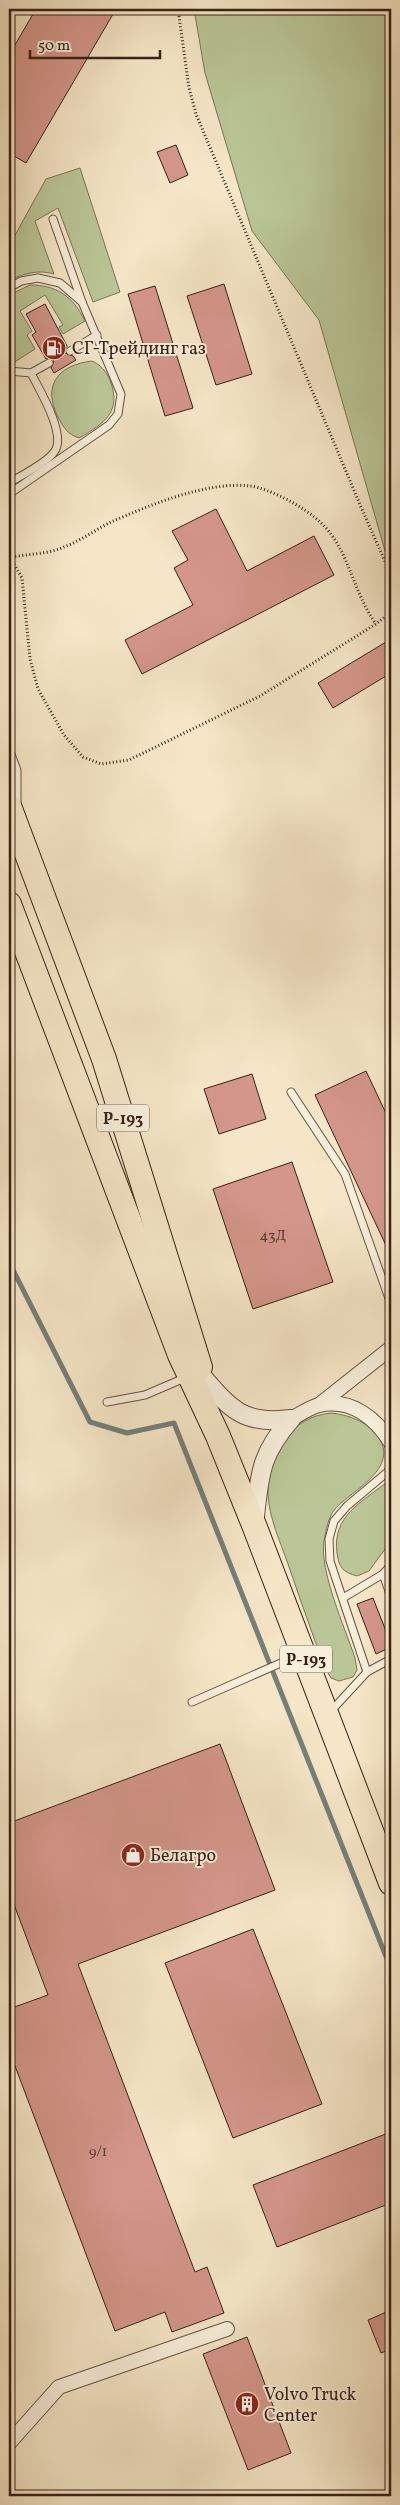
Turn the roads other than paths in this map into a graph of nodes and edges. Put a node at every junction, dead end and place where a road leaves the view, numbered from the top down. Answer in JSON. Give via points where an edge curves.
{"nodes":[{"id":1,"x":52,"y":219,"type":"dead end"},
{"id":2,"x":9,"y":288,"type":"edge"},
{"id":3,"x":82,"y":302,"type":"junction"},
{"id":4,"x":97,"y":336,"type":"junction"},
{"id":5,"x":70,"y":351,"type":"dead end"},
{"id":6,"x":49,"y":363,"type":"dead end"},
{"id":7,"x":9,"y":371,"type":"edge"},
{"id":8,"x":31,"y":373,"type":"junction"},
{"id":9,"x":9,"y":483,"type":"edge"},
{"id":10,"x":9,"y":494,"type":"edge"},
{"id":11,"x":9,"y":749,"type":"edge"},
{"id":12,"x":13,"y":816,"type":"edge"},
{"id":13,"x":9,"y":904,"type":"edge"},
{"id":14,"x":14,"y":930,"type":"edge"},
{"id":15,"x":291,"y":1092,"type":"dead end"},
{"id":16,"x":391,"y":1304,"type":"edge"},
{"id":17,"x":391,"y":1348,"type":"edge"},
{"id":18,"x":196,"y":1376,"type":"junction"},
{"id":19,"x":106,"y":1402,"type":"dead end"},
{"id":20,"x":319,"y":1405,"type":"junction"},
{"id":21,"x":291,"y":1419,"type":"junction"},
{"id":22,"x":391,"y":1443,"type":"edge"},
{"id":23,"x":391,"y":1470,"type":"edge"},
{"id":24,"x":254,"y":1525,"type":"junction"},
{"id":25,"x":391,"y":1564,"type":"edge"},
{"id":26,"x":383,"y":1574,"type":"junction"},
{"id":27,"x":391,"y":1597,"type":"edge"},
{"id":28,"x":343,"y":1598,"type":"junction"},
{"id":29,"x":304,"y":1653,"type":"junction"},
{"id":30,"x":391,"y":1659,"type":"edge"},
{"id":31,"x":367,"y":1672,"type":"junction"},
{"id":32,"x":192,"y":1702,"type":"dead end"},
{"id":33,"x":327,"y":1715,"type":"junction"},
{"id":34,"x":391,"y":1883,"type":"edge"},
{"id":35,"x":227,"y":2329,"type":"dead end"},
{"id":36,"x":9,"y":2443,"type":"edge"}],
"edges":[{"from":1,"to":3,"type":"lane"},
{"from":2,"to":3,"type":"lane","via":[[21,281],[38,278],[60,283]]},
{"from":3,"to":4,"type":"lane"},
{"from":4,"to":5,"type":"lane"},
{"from":4,"to":10,"type":"lane","via":[[122,394],[118,414],[109,426]]},
{"from":6,"to":8,"type":"lane"},
{"from":7,"to":8,"type":"lane"},
{"from":8,"to":9,"type":"lane","via":[[58,432],[56,449],[46,460]]},
{"from":11,"to":12,"type":"lane","via":[[17,770]]},
{"from":12,"to":18,"type":"highway","number":"Р-193","via":[[104,1059]]},
{"from":13,"to":14,"type":"highway","number":"Р-193"},
{"from":14,"to":18,"type":"highway","number":"Р-193"},
{"from":15,"to":16,"type":"lane","via":[[345,1174]]},
{"from":17,"to":20,"type":"street"},
{"from":18,"to":19,"type":"lane","via":[[145,1395]]},
{"from":18,"to":21,"type":"street","via":[[226,1404],[255,1420]]},
{"from":18,"to":24,"type":"highway","number":"Р-193"},
{"from":20,"to":21,"type":"street"},
{"from":20,"to":22,"type":"street","via":[[341,1405],[360,1410],[376,1422]]},
{"from":21,"to":24,"type":"street","via":[[264,1459]]},
{"from":23,"to":28,"type":"lane","via":[[347,1506],[334,1521],[330,1561]]},
{"from":24,"to":29,"type":"highway","number":"Р-193"},
{"from":25,"to":26,"type":"lane"},
{"from":26,"to":27,"type":"lane"},
{"from":26,"to":28,"type":"lane"},
{"from":28,"to":31,"type":"lane"},
{"from":29,"to":32,"type":"lane"},
{"from":29,"to":33,"type":"highway","number":"Р-193"},
{"from":30,"to":31,"type":"lane"},
{"from":31,"to":33,"type":"lane"},
{"from":33,"to":34,"type":"highway","number":"Р-193"},
{"from":35,"to":36,"type":"street","via":[[59,2387]]}]}
